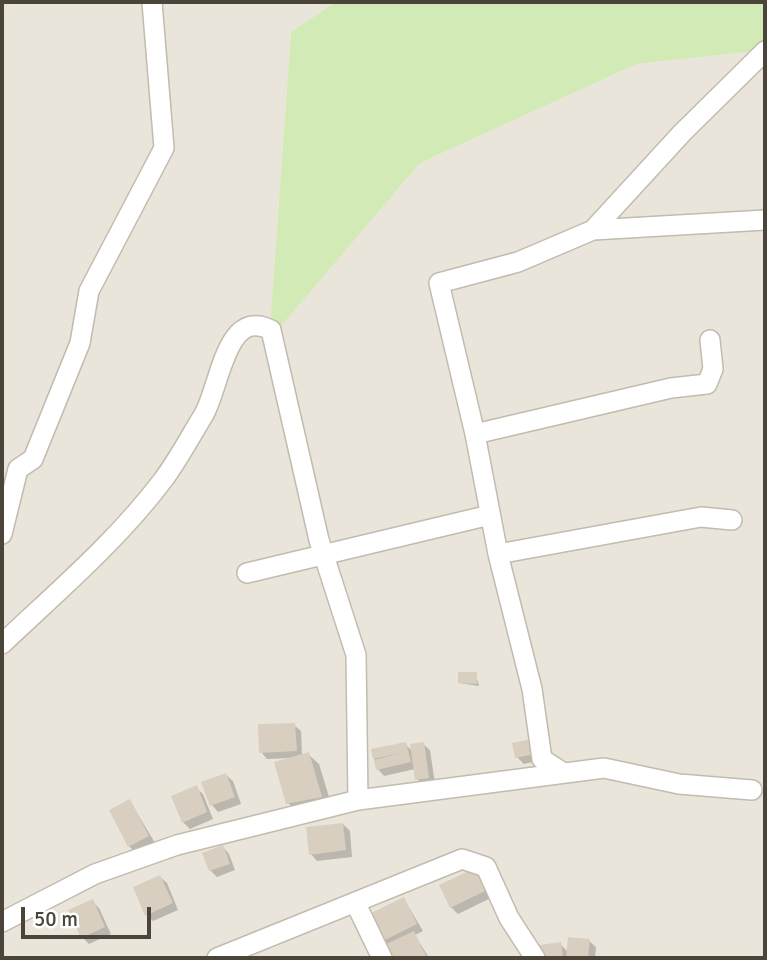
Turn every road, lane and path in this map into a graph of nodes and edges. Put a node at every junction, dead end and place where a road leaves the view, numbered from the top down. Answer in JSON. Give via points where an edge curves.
{"nodes":[{"id":1,"x":152,"y":2,"type":"edge"},
{"id":2,"x":765,"y":51,"type":"edge"},
{"id":3,"x":765,"y":220,"type":"edge"},
{"id":4,"x":593,"y":230,"type":"junction"},
{"id":5,"x":710,"y":340,"type":"dead end"},
{"id":6,"x":475,"y":434,"type":"junction"},
{"id":7,"x":10,"y":468,"type":"edge"},
{"id":8,"x":490,"y":515,"type":"junction"},
{"id":9,"x":732,"y":520,"type":"dead end"},
{"id":10,"x":2,"y":534,"type":"edge"},
{"id":11,"x":323,"y":553,"type":"junction"},
{"id":12,"x":498,"y":554,"type":"junction"},
{"id":13,"x":247,"y":573,"type":"dead end"},
{"id":14,"x":2,"y":644,"type":"edge"},
{"id":15,"x":562,"y":772,"type":"junction"},
{"id":16,"x":752,"y":790,"type":"dead end"},
{"id":17,"x":358,"y":800,"type":"junction"},
{"id":18,"x":355,"y":902,"type":"junction"},
{"id":19,"x":2,"y":922,"type":"edge"},
{"id":20,"x":217,"y":958,"type":"edge"},
{"id":21,"x":382,"y":958,"type":"edge"},
{"id":22,"x":534,"y":958,"type":"edge"}],
"edges":[{"from":1,"to":7,"type":"street","via":[[164,148],[89,291],[80,343],[33,459]]},
{"from":2,"to":4,"type":"street"},
{"from":3,"to":4,"type":"street"},
{"from":4,"to":6,"type":"street","via":[[519,262],[439,283]]},
{"from":5,"to":6,"type":"street","via":[[713,369],[706,384]]},
{"from":6,"to":8,"type":"street"},
{"from":7,"to":10,"type":"street"},
{"from":8,"to":11,"type":"street"},
{"from":8,"to":12,"type":"street"},
{"from":9,"to":12,"type":"street","via":[[701,517]]},
{"from":11,"to":13,"type":"street"},
{"from":11,"to":14,"type":"street","via":[[271,330],[261,325],[245,327],[231,338],[210,405],[164,479],[121,529]]},
{"from":11,"to":17,"type":"street","via":[[356,655]]},
{"from":12,"to":15,"type":"street","via":[[532,689],[542,759]]},
{"from":15,"to":16,"type":"street","via":[[604,768],[678,784]]},
{"from":15,"to":17,"type":"street"},
{"from":17,"to":19,"type":"street","via":[[177,845],[95,874]]},
{"from":18,"to":20,"type":"street"},
{"from":18,"to":21,"type":"street"},
{"from":18,"to":22,"type":"street","via":[[462,859],[486,867]]}]}
